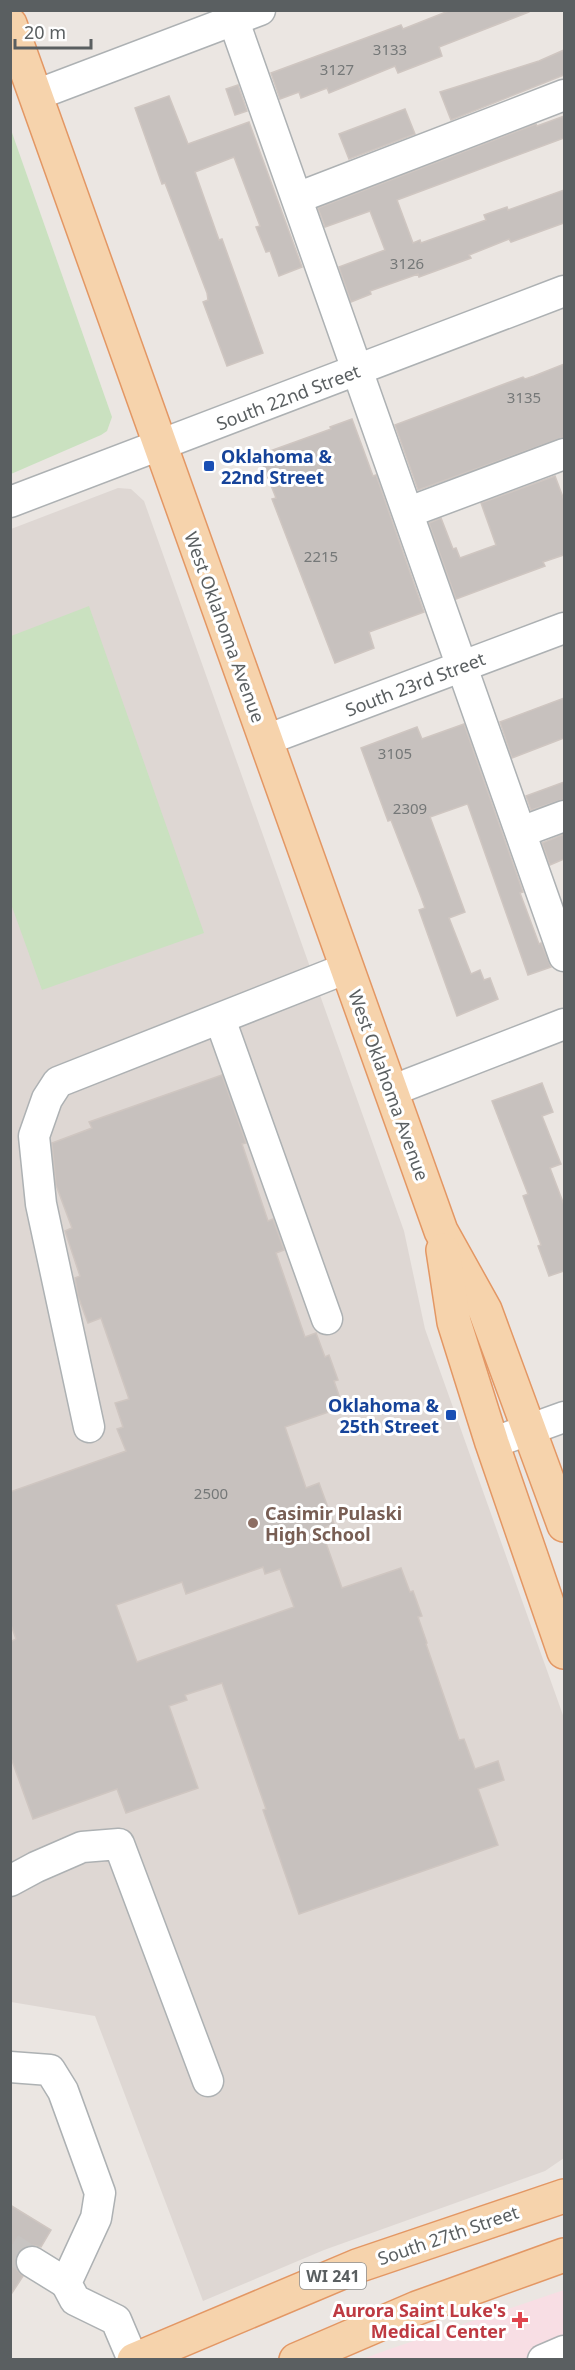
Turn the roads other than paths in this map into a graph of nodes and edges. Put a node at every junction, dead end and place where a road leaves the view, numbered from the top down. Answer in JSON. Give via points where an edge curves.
{"nodes":[{"id":1,"x":241,"y":14,"type":"edge"},
{"id":2,"x":10,"y":24,"type":"edge"},
{"id":3,"x":36,"y":95,"type":"junction"},
{"id":4,"x":564,"y":95,"type":"edge"},
{"id":5,"x":297,"y":198,"type":"junction"},
{"id":6,"x":564,"y":291,"type":"edge"},
{"id":7,"x":358,"y":370,"type":"junction"},
{"id":8,"x":160,"y":446,"type":"junction"},
{"id":9,"x":564,"y":454,"type":"edge"},
{"id":10,"x":10,"y":502,"type":"edge"},
{"id":11,"x":409,"y":512,"type":"junction"},
{"id":12,"x":564,"y":628,"type":"edge"},
{"id":13,"x":463,"y":665,"type":"junction"},
{"id":14,"x":266,"y":740,"type":"junction"},
{"id":15,"x":564,"y":816,"type":"edge"},
{"id":16,"x":521,"y":832,"type":"junction"},
{"id":17,"x":564,"y":956,"type":"edge"},
{"id":18,"x":347,"y":968,"type":"junction"},
{"id":19,"x":220,"y":1018,"type":"junction"},
{"id":20,"x":564,"y":1024,"type":"edge"},
{"id":21,"x":391,"y":1091,"type":"junction"},
{"id":22,"x":441,"y":1231,"type":"junction"},
{"id":23,"x":327,"y":1319,"type":"dead end"},
{"id":24,"x":564,"y":1417,"type":"edge"},
{"id":25,"x":89,"y":1427,"type":"dead end"},
{"id":26,"x":528,"y":1431,"type":"junction"},
{"id":27,"x":492,"y":1443,"type":"junction"},
{"id":28,"x":564,"y":1526,"type":"edge"},
{"id":29,"x":564,"y":1652,"type":"edge"},
{"id":30,"x":10,"y":1881,"type":"edge"},
{"id":31,"x":10,"y":2067,"type":"edge"},
{"id":32,"x":208,"y":2081,"type":"dead end"},
{"id":33,"x":564,"y":2178,"type":"edge"},
{"id":34,"x":550,"y":2200,"type":"edge"},
{"id":35,"x":564,"y":2255,"type":"edge"},
{"id":36,"x":32,"y":2262,"type":"tunnel mouth"},
{"id":37,"x":66,"y":2283,"type":"junction"},
{"id":38,"x":564,"y":2351,"type":"edge"},
{"id":39,"x":133,"y":2360,"type":"edge"},
{"id":40,"x":296,"y":2360,"type":"edge"},
{"id":41,"x":543,"y":2360,"type":"edge"}],
"edges":[{"from":1,"to":3,"type":"street"},
{"from":1,"to":5,"type":"street"},
{"from":2,"to":3,"type":"main road","name":"West Oklahoma Avenue"},
{"from":3,"to":8,"type":"main road","name":"West Oklahoma Avenue"},
{"from":4,"to":5,"type":"street"},
{"from":5,"to":7,"type":"street"},
{"from":6,"to":7,"type":"street","name":"South 22nd Street"},
{"from":7,"to":8,"type":"street","name":"South 22nd Street"},
{"from":7,"to":11,"type":"street"},
{"from":8,"to":10,"type":"street","name":"South 22nd Street"},
{"from":8,"to":14,"type":"main road","name":"West Oklahoma Avenue"},
{"from":9,"to":11,"type":"street"},
{"from":11,"to":13,"type":"street"},
{"from":12,"to":13,"type":"street","name":"South 23rd Street"},
{"from":13,"to":14,"type":"street","name":"South 23rd Street"},
{"from":13,"to":16,"type":"street"},
{"from":14,"to":18,"type":"main road","name":"West Oklahoma Avenue"},
{"from":15,"to":16,"type":"street"},
{"from":16,"to":17,"type":"street"},
{"from":18,"to":19,"type":"street"},
{"from":18,"to":21,"type":"main road","name":"West Oklahoma Avenue"},
{"from":19,"to":23,"type":"street"},
{"from":19,"to":25,"type":"street","via":[[58,1082],[47,1099],[34,1136],[41,1204]]},
{"from":20,"to":21,"type":"street"},
{"from":21,"to":22,"type":"main road","name":"West Oklahoma Avenue"},
{"from":22,"to":26,"type":"main road","name":"West Oklahoma Avenue","via":[[485,1310]]},
{"from":22,"to":27,"type":"main road","name":"West Oklahoma Avenue","via":[[454,1322]]},
{"from":24,"to":26,"type":"street"},
{"from":26,"to":27,"type":"street"},
{"from":26,"to":28,"type":"main road","name":"West Oklahoma Avenue"},
{"from":27,"to":29,"type":"main road","name":"West Oklahoma Avenue"},
{"from":30,"to":32,"type":"street","via":[[82,1847],[119,1844]]},
{"from":31,"to":37,"type":"street","via":[[50,2070],[63,2091],[100,2193],[96,2218]]},
{"from":33,"to":34,"type":"main road"},
{"from":34,"to":39,"type":"main road","name":"South 27th Street","number":"WI 241","via":[[357,2266]]},
{"from":35,"to":40,"type":"main road","via":[[417,2308]]},
{"from":36,"to":37,"type":"street"},
{"from":37,"to":39,"type":"street","via":[[75,2300],[116,2320]]},
{"from":38,"to":41,"type":"street"}]}
